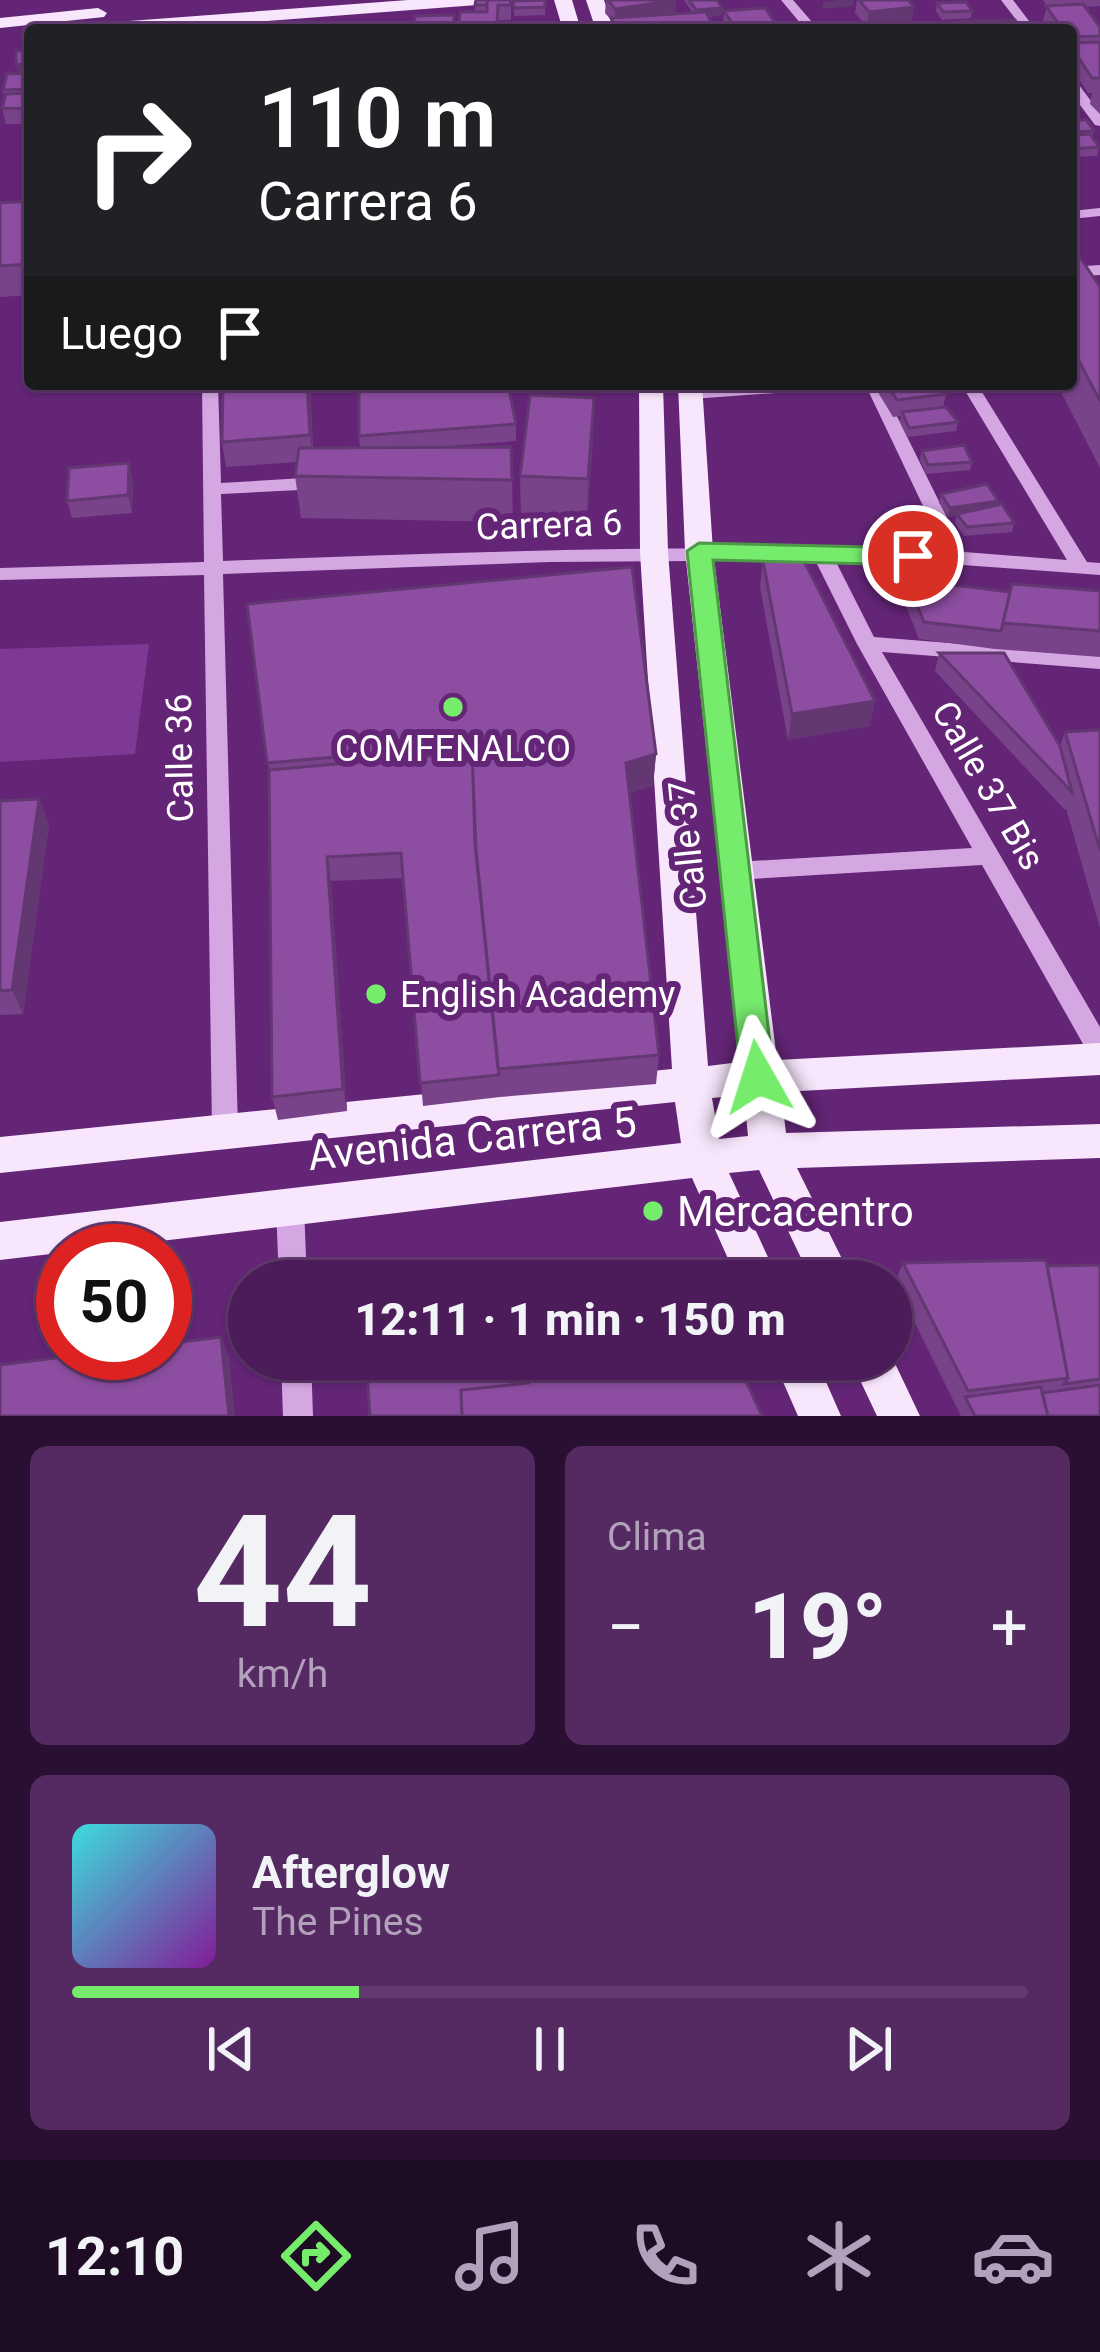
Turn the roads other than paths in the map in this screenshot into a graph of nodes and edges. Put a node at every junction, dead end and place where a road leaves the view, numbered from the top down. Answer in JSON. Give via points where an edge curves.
{"nodes":[{"id":1,"x":242,"y":0,"type":"edge"},
{"id":2,"x":477,"y":0,"type":"edge"},
{"id":3,"x":788,"y":0,"type":"edge"},
{"id":4,"x":1007,"y":0,"type":"edge"},
{"id":5,"x":0,"y":23,"type":"edge"},
{"id":6,"x":203,"y":24,"type":"edge"},
{"id":7,"x":809,"y":24,"type":"edge"},
{"id":8,"x":1025,"y":24,"type":"edge"},
{"id":9,"x":1077,"y":92,"type":"edge"},
{"id":10,"x":1100,"y":122,"type":"edge"},
{"id":11,"x":1085,"y":271,"type":"edge"},
{"id":12,"x":1100,"y":294,"type":"edge"},
{"id":13,"x":210,"y":390,"type":"edge"},
{"id":14,"x":651,"y":390,"type":"edge"},
{"id":15,"x":690,"y":390,"type":"edge"},
{"id":16,"x":876,"y":390,"type":"edge"},
{"id":17,"x":973,"y":390,"type":"edge"},
{"id":18,"x":350,"y":481,"type":"edge"},
{"id":19,"x":212,"y":489,"type":"junction"},
{"id":20,"x":699,"y":551,"type":"junction"},
{"id":21,"x":654,"y":552,"type":"junction"},
{"id":22,"x":821,"y":552,"type":"junction"},
{"id":23,"x":958,"y":559,"type":"junction"},
{"id":24,"x":1091,"y":568,"type":"edge"},
{"id":25,"x":214,"y":571,"type":"junction"},
{"id":26,"x":0,"y":574,"type":"edge"},
{"id":27,"x":867,"y":644,"type":"junction"},
{"id":28,"x":1100,"y":662,"type":"edge"},
{"id":29,"x":988,"y":856,"type":"junction"},
{"id":30,"x":735,"y":871,"type":"junction"},
{"id":31,"x":1100,"y":1055,"type":"edge"},
{"id":32,"x":758,"y":1077,"type":"junction"},
{"id":33,"x":691,"y":1083,"type":"junction"},
{"id":34,"x":225,"y":1130,"type":"junction"},
{"id":35,"x":1100,"y":1141,"type":"edge"},
{"id":36,"x":770,"y":1151,"type":"junction"},
{"id":37,"x":0,"y":1156,"type":"edge"},
{"id":38,"x":703,"y":1160,"type":"junction"},
{"id":39,"x":290,"y":1207,"type":"junction"},
{"id":40,"x":0,"y":1241,"type":"edge"},
{"id":41,"x":292,"y":1260,"type":"edge"},
{"id":42,"x":749,"y":1260,"type":"edge"},
{"id":43,"x":823,"y":1260,"type":"edge"},
{"id":44,"x":297,"y":1380,"type":"edge"},
{"id":45,"x":804,"y":1380,"type":"edge"},
{"id":46,"x":882,"y":1380,"type":"edge"},
{"id":47,"x":298,"y":1416,"type":"edge"},
{"id":48,"x":820,"y":1416,"type":"edge"},
{"id":49,"x":899,"y":1416,"type":"edge"}],
"edges":[{"from":1,"to":5,"type":"main road"},
{"from":2,"to":6,"type":"main road"},
{"from":3,"to":7,"type":"street"},
{"from":4,"to":8,"type":"street"},
{"from":9,"to":10,"type":"street"},
{"from":11,"to":12,"type":"street"},
{"from":13,"to":19,"type":"street","name":"Calle 36"},
{"from":14,"to":21,"type":"main road","name":"Calle 37"},
{"from":15,"to":20,"type":"main road","name":"Calle 37"},
{"from":16,"to":23,"type":"street"},
{"from":17,"to":24,"type":"street"},
{"from":18,"to":19,"type":"street"},
{"from":19,"to":25,"type":"street","name":"Calle 36"},
{"from":20,"to":21,"type":"street","name":"Carrera 6"},
{"from":20,"to":22,"type":"street","name":"Carrera 6"},
{"from":20,"to":30,"type":"main road","name":"Calle 37"},
{"from":21,"to":25,"type":"street","name":"Carrera 6"},
{"from":21,"to":33,"type":"main road","name":"Calle 37"},
{"from":22,"to":23,"type":"street","name":"Carrera 6"},
{"from":22,"to":27,"type":"street","name":"Calle 37 Bis"},
{"from":23,"to":24,"type":"street","name":"Carrera 6"},
{"from":25,"to":26,"type":"street","name":"Carrera 6"},
{"from":25,"to":34,"type":"street","name":"Calle 36"},
{"from":27,"to":28,"type":"street"},
{"from":27,"to":29,"type":"street","name":"Calle 37 Bis"},
{"from":29,"to":30,"type":"street"},
{"from":29,"to":31,"type":"street","name":"Calle 37 Bis"},
{"from":30,"to":32,"type":"main road","name":"Calle 37"},
{"from":31,"to":32,"type":"main road","name":"Avenida Carrera 5"},
{"from":32,"to":33,"type":"main road","name":"Avenida Carrera 5"},
{"from":32,"to":36,"type":"main road","name":"Calle 37"},
{"from":33,"to":34,"type":"main road","name":"Avenida Carrera 5"},
{"from":33,"to":38,"type":"main road","name":"Calle 37"},
{"from":34,"to":37,"type":"main road","name":"Avenida Carrera 5"},
{"from":35,"to":36,"type":"main road","name":"Avenida Carrera 5"},
{"from":36,"to":38,"type":"main road","name":"Avenida Carrera 5"},
{"from":36,"to":43,"type":"main road","name":"Calle 37"},
{"from":38,"to":39,"type":"main road","name":"Avenida Carrera 5"},
{"from":38,"to":42,"type":"main road","name":"Calle 37"},
{"from":39,"to":40,"type":"main road","name":"Avenida Carrera 5"},
{"from":39,"to":41,"type":"street"},
{"from":44,"to":47,"type":"street"},
{"from":45,"to":48,"type":"main road"},
{"from":46,"to":49,"type":"main road"}]}
